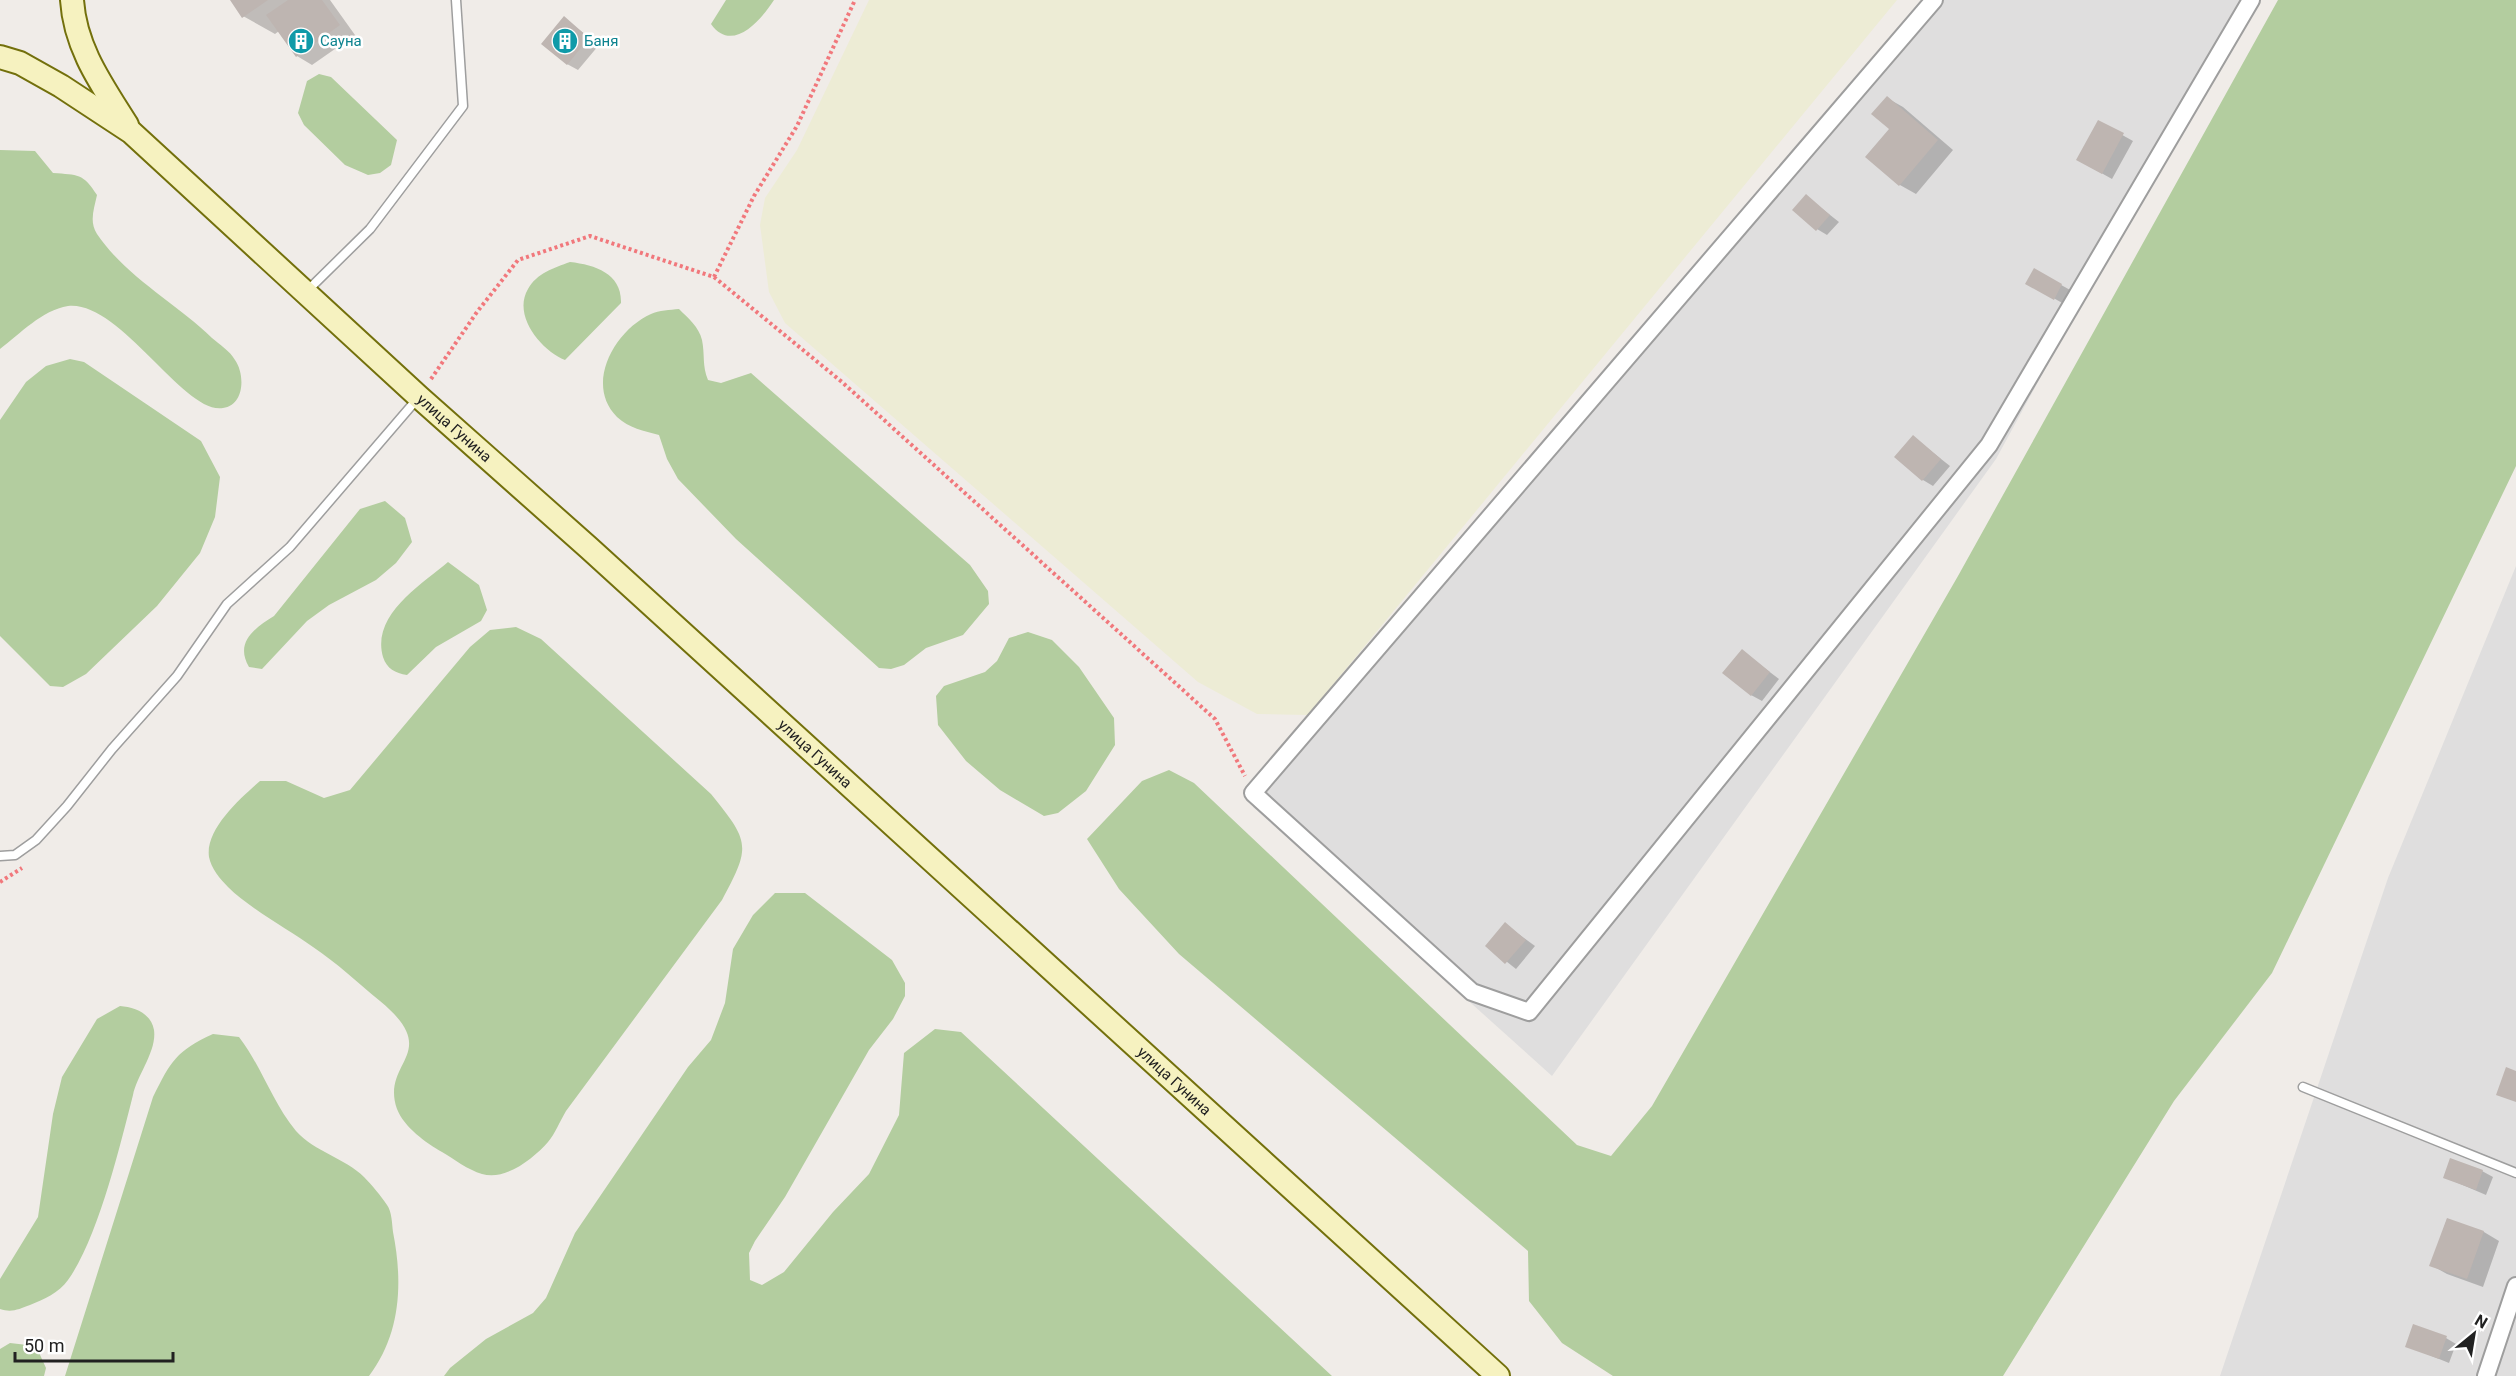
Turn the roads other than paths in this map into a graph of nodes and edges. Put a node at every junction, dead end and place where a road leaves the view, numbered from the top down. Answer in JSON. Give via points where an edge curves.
{"nodes":[{"id":1,"x":72,"y":0,"type":"edge"},
{"id":2,"x":456,"y":0,"type":"edge"},
{"id":3,"x":1934,"y":0,"type":"edge"},
{"id":4,"x":2251,"y":0,"type":"edge"},
{"id":5,"x":0,"y":57,"type":"edge"},
{"id":6,"x":131,"y":132,"type":"junction"},
{"id":7,"x":305,"y":292,"type":"junction"},
{"id":8,"x":419,"y":397,"type":"junction"},
{"id":9,"x":0,"y":856,"type":"edge"},
{"id":10,"x":2303,"y":1087,"type":"dead end"},
{"id":11,"x":2516,"y":1173,"type":"edge"},
{"id":12,"x":2516,"y":1286,"type":"edge"},
{"id":13,"x":1498,"y":1376,"type":"edge"},
{"id":14,"x":2486,"y":1376,"type":"edge"}],
"edges":[{"from":1,"to":6,"type":"main road","via":[[74,25],[89,65]]},
{"from":2,"to":7,"type":"lane","via":[[463,106],[370,229]]},
{"from":3,"to":4,"type":"street","via":[[1253,793],[1472,992],[1530,1012],[1989,445]]},
{"from":5,"to":6,"type":"main road","via":[[20,63],[61,86]]},
{"from":6,"to":7,"type":"main road","name":"улица Гунина"},
{"from":7,"to":8,"type":"main road","name":"улица Гунина"},
{"from":8,"to":9,"type":"lane","via":[[290,547],[227,604],[177,676],[36,840],[15,855]]},
{"from":8,"to":13,"type":"main road","name":"улица Гунина"},
{"from":10,"to":11,"type":"lane"},
{"from":12,"to":14,"type":"street"}]}
